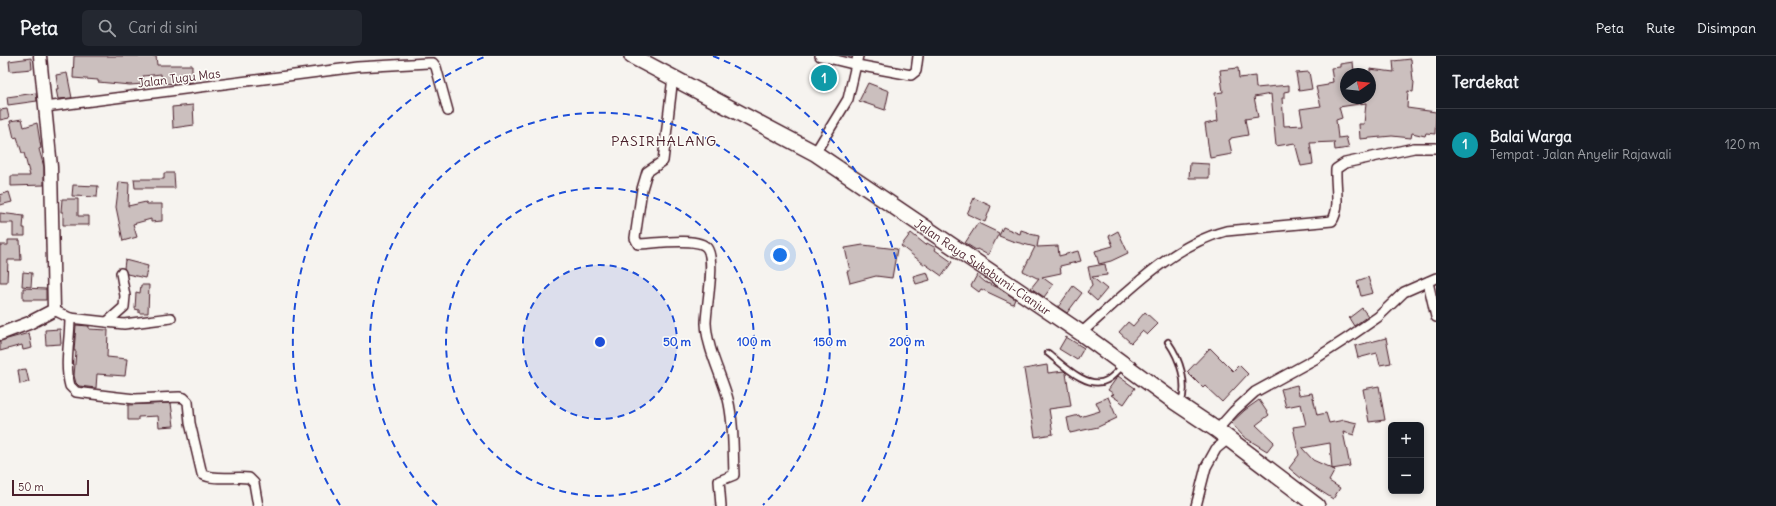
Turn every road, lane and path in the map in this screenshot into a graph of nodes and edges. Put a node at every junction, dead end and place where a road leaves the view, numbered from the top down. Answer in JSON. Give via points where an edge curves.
{"nodes":[{"id":1,"x":40,"y":56,"type":"edge"},
{"id":2,"x":632,"y":56,"type":"edge"},
{"id":3,"x":820,"y":56,"type":"edge"},
{"id":4,"x":858,"y":56,"type":"edge"},
{"id":5,"x":918,"y":56,"type":"edge"},
{"id":6,"x":856,"y":66,"type":"junction"},
{"id":7,"x":673,"y":77,"type":"junction"},
{"id":8,"x":45,"y":107,"type":"junction"},
{"id":9,"x":448,"y":111,"type":"dead end"},
{"id":10,"x":1436,"y":148,"type":"edge"},
{"id":11,"x":815,"y":153,"type":"junction"},
{"id":12,"x":121,"y":273,"type":"dead end"},
{"id":13,"x":1432,"y":280,"type":"edge"},
{"id":14,"x":54,"y":310,"type":"junction"},
{"id":15,"x":1436,"y":317,"type":"edge"},
{"id":16,"x":70,"y":318,"type":"junction"},
{"id":17,"x":171,"y":318,"type":"dead end"},
{"id":18,"x":107,"y":322,"type":"junction"},
{"id":19,"x":1081,"y":333,"type":"junction"},
{"id":20,"x":0,"y":334,"type":"edge"},
{"id":21,"x":1168,"y":342,"type":"dead end"},
{"id":22,"x":1048,"y":353,"type":"dead end"},
{"id":23,"x":1124,"y":364,"type":"junction"},
{"id":24,"x":1181,"y":406,"type":"junction"},
{"id":25,"x":1223,"y":434,"type":"junction"},
{"id":26,"x":258,"y":506,"type":"edge"},
{"id":27,"x":721,"y":506,"type":"edge"},
{"id":28,"x":1196,"y":506,"type":"edge"},
{"id":29,"x":1317,"y":506,"type":"edge"}],
"edges":[{"from":1,"to":8,"type":"street"},
{"from":2,"to":7,"type":"highway","name":"Jalan Raya Sukabumi-Cianjur"},
{"from":3,"to":6,"type":"street"},
{"from":4,"to":6,"type":"street"},
{"from":5,"to":6,"type":"street","via":[[916,71],[911,75]]},
{"from":6,"to":11,"type":"street","via":[[848,100]]},
{"from":7,"to":11,"type":"highway","name":"Jalan Raya Sukabumi-Cianjur"},
{"from":7,"to":27,"type":"street","via":[[663,161],[647,172],[635,238],[638,244],[698,243],[709,252],[710,282],[706,321],[728,400],[734,475],[719,481]]},
{"from":8,"to":9,"type":"street","name":"Jalan Tugu Mas","via":[[357,67],[428,62],[436,67]]},
{"from":8,"to":14,"type":"street","via":[[51,167]]},
{"from":10,"to":19,"type":"street","via":[[1414,148],[1345,163],[1336,169],[1336,207],[1332,221],[1226,231],[1195,242],[1160,265]]},
{"from":11,"to":19,"type":"highway","name":"Jalan Raya Sukabumi-Cianjur"},
{"from":12,"to":18,"type":"street","via":[[126,296],[124,308]]},
{"from":13,"to":15,"type":"street"},
{"from":13,"to":25,"type":"street","via":[[1404,292],[1378,316],[1315,359],[1256,392],[1234,411]]},
{"from":14,"to":16,"type":"street"},
{"from":14,"to":20,"type":"street"},
{"from":16,"to":18,"type":"street"},
{"from":16,"to":26,"type":"street","via":[[67,362],[70,386],[76,392],[135,399],[184,398],[188,402],[202,474],[249,478],[254,482]]},
{"from":17,"to":18,"type":"street","via":[[124,324]]},
{"from":19,"to":23,"type":"highway","name":"Jalan Raya Sukabumi-Cianjur"},
{"from":21,"to":24,"type":"lane","via":[[1178,356],[1184,395]]},
{"from":22,"to":23,"type":"lane","via":[[1093,384],[1107,380]]},
{"from":23,"to":24,"type":"highway","name":"Jalan Raya Sukabumi-Cianjur"},
{"from":24,"to":25,"type":"highway","name":"Jalan Raya Sukabumi-Cianjur"},
{"from":25,"to":28,"type":"street","via":[[1206,468]]},
{"from":25,"to":29,"type":"highway","name":"Jalan Raya Sukabumi-Cianjur"}]}
